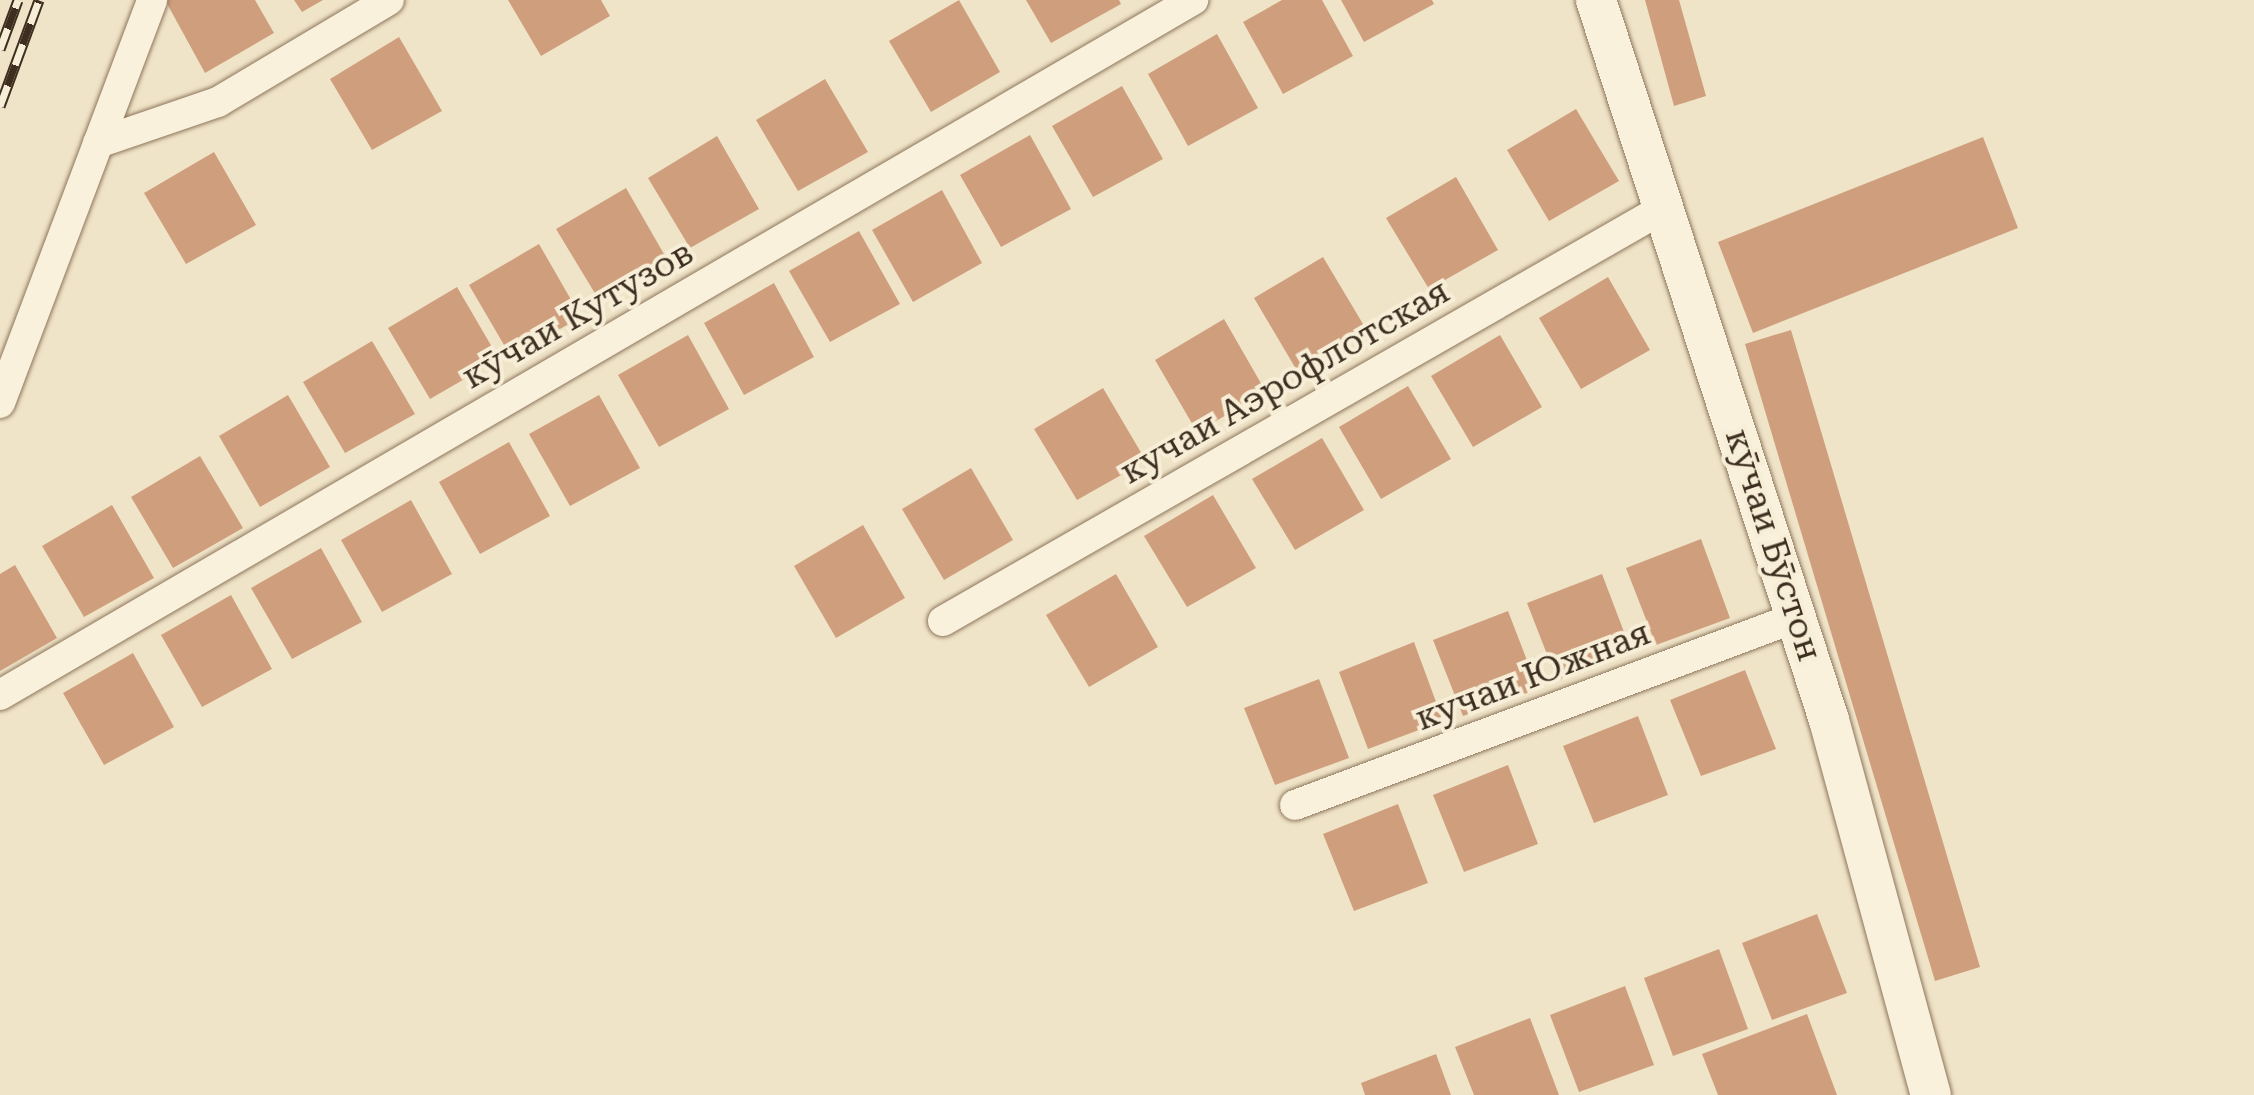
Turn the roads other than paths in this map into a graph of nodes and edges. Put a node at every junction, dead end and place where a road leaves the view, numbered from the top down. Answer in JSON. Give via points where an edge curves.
{"nodes":[{"id":1,"x":152,"y":0,"type":"edge"},
{"id":2,"x":389,"y":0,"type":"edge"},
{"id":3,"x":1193,"y":0,"type":"edge"},
{"id":4,"x":1596,"y":0,"type":"edge"},
{"id":5,"x":98,"y":143,"type":"junction"},
{"id":6,"x":1664,"y":208,"type":"junction"},
{"id":7,"x":0,"y":403,"type":"edge"},
{"id":8,"x":1797,"y":617,"type":"junction"},
{"id":9,"x":943,"y":620,"type":"dead end"},
{"id":10,"x":0,"y":696,"type":"edge"},
{"id":11,"x":1295,"y":806,"type":"dead end"},
{"id":12,"x":1931,"y":1095,"type":"edge"}],
"edges":[{"from":1,"to":5,"type":"street"},
{"from":2,"to":5,"type":"street","via":[[218,102]]},
{"from":3,"to":10,"type":"street","name":"кӯчаи Кутузов"},
{"from":4,"to":6,"type":"main road","name":"кӯчаи Бӯстон"},
{"from":5,"to":7,"type":"street"},
{"from":6,"to":8,"type":"main road","name":"кӯчаи Бӯстон"},
{"from":6,"to":9,"type":"street","name":"кучаи Аэрофлотская"},
{"from":8,"to":11,"type":"street","name":"кучаи Южная"},
{"from":8,"to":12,"type":"main road","name":"кӯчаи Бӯстон"}]}
